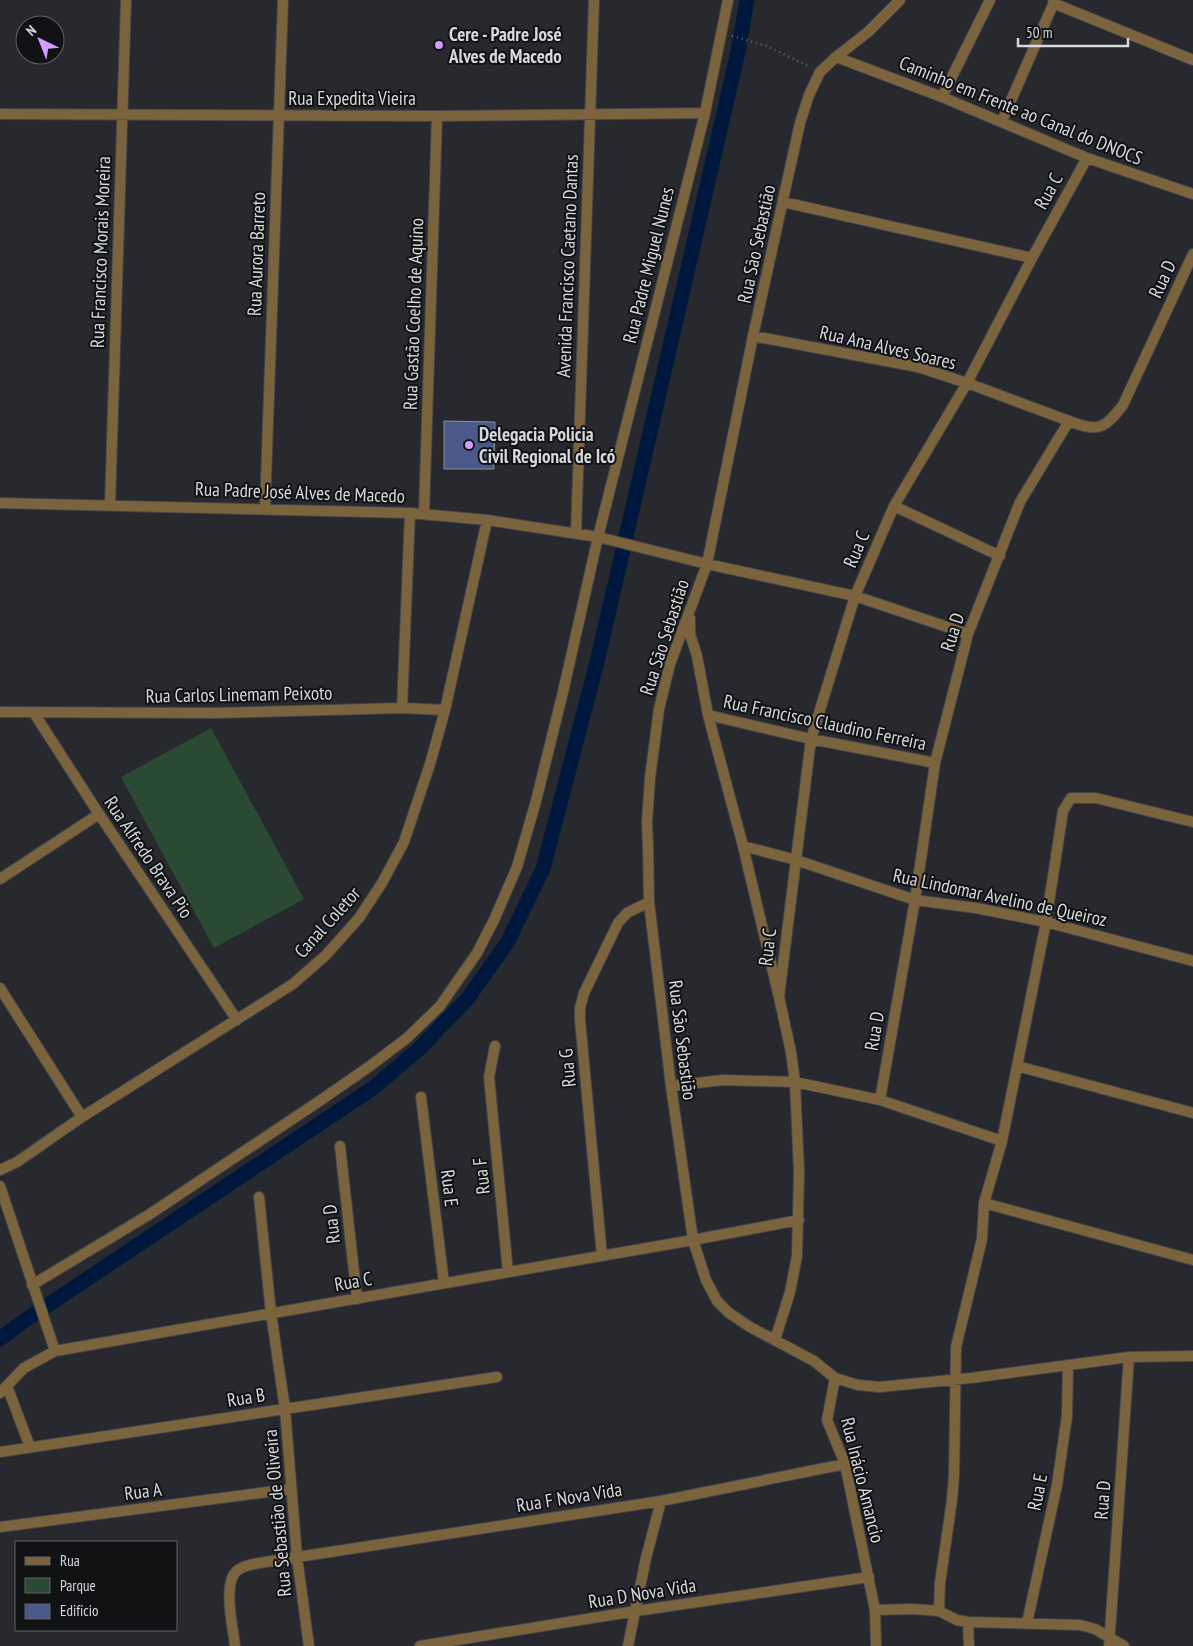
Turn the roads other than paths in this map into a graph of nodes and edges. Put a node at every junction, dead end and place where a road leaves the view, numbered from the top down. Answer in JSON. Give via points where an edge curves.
{"nodes":[{"id":1,"x":126,"y":0,"type":"edge"},
{"id":2,"x":283,"y":0,"type":"edge"},
{"id":3,"x":594,"y":0,"type":"edge"},
{"id":4,"x":728,"y":0,"type":"edge"},
{"id":5,"x":900,"y":0,"type":"edge"},
{"id":6,"x":990,"y":0,"type":"edge"},
{"id":7,"x":1054,"y":2,"type":"edge"},
{"id":8,"x":836,"y":57,"type":"junction"},
{"id":9,"x":1193,"y":60,"type":"edge"},
{"id":10,"x":942,"y":97,"type":"junction"},
{"id":11,"x":705,"y":113,"type":"junction"},
{"id":12,"x":0,"y":114,"type":"edge"},
{"id":13,"x":121,"y":115,"type":"junction"},
{"id":14,"x":278,"y":115,"type":"junction"},
{"id":15,"x":589,"y":115,"type":"junction"},
{"id":16,"x":437,"y":116,"type":"junction"},
{"id":17,"x":1002,"y":122,"type":"junction"},
{"id":18,"x":1087,"y":158,"type":"junction"},
{"id":19,"x":1193,"y":194,"type":"edge"},
{"id":20,"x":783,"y":202,"type":"junction"},
{"id":21,"x":1193,"y":254,"type":"edge"},
{"id":22,"x":1032,"y":258,"type":"junction"},
{"id":23,"x":754,"y":336,"type":"junction"},
{"id":24,"x":967,"y":383,"type":"junction"},
{"id":25,"x":1069,"y":421,"type":"junction"},
{"id":26,"x":0,"y":503,"type":"edge"},
{"id":27,"x":110,"y":505,"type":"junction"},
{"id":28,"x":894,"y":506,"type":"junction"},
{"id":29,"x":265,"y":508,"type":"junction"},
{"id":30,"x":410,"y":513,"type":"junction"},
{"id":31,"x":424,"y":513,"type":"junction"},
{"id":32,"x":487,"y":520,"type":"junction"},
{"id":33,"x":576,"y":533,"type":"junction"},
{"id":34,"x":598,"y":537,"type":"junction"},
{"id":35,"x":1000,"y":556,"type":"junction"},
{"id":36,"x":706,"y":564,"type":"junction"},
{"id":37,"x":855,"y":596,"type":"junction"},
{"id":38,"x":690,"y":610,"type":"junction"},
{"id":39,"x":968,"y":634,"type":"junction"},
{"id":40,"x":402,"y":708,"type":"junction"},
{"id":41,"x":445,"y":710,"type":"junction"},
{"id":42,"x":0,"y":712,"type":"edge"},
{"id":43,"x":34,"y":713,"type":"junction"},
{"id":44,"x":708,"y":715,"type":"junction"},
{"id":45,"x":811,"y":739,"type":"junction"},
{"id":46,"x":935,"y":763,"type":"junction"},
{"id":47,"x":99,"y":814,"type":"junction"},
{"id":48,"x":1193,"y":822,"type":"edge"},
{"id":49,"x":743,"y":846,"type":"junction"},
{"id":50,"x":796,"y":860,"type":"junction"},
{"id":51,"x":0,"y":878,"type":"edge"},
{"id":52,"x":915,"y":900,"type":"junction"},
{"id":53,"x":650,"y":902,"type":"junction"},
{"id":54,"x":1046,"y":922,"type":"junction"},
{"id":55,"x":1193,"y":961,"type":"edge"},
{"id":56,"x":0,"y":988,"type":"edge"},
{"id":57,"x":779,"y":997,"type":"junction"},
{"id":58,"x":237,"y":1020,"type":"junction"},
{"id":59,"x":495,"y":1046,"type":"dead end"},
{"id":60,"x":1017,"y":1066,"type":"junction"},
{"id":61,"x":795,"y":1082,"type":"junction"},
{"id":62,"x":671,"y":1086,"type":"junction"},
{"id":63,"x":421,"y":1097,"type":"dead end"},
{"id":64,"x":880,"y":1100,"type":"junction"},
{"id":65,"x":1193,"y":1113,"type":"edge"},
{"id":66,"x":82,"y":1117,"type":"junction"},
{"id":67,"x":1002,"y":1141,"type":"junction"},
{"id":68,"x":340,"y":1146,"type":"dead end"},
{"id":69,"x":0,"y":1170,"type":"edge"},
{"id":70,"x":0,"y":1186,"type":"edge"},
{"id":71,"x":259,"y":1197,"type":"dead end"},
{"id":72,"x":984,"y":1203,"type":"junction"},
{"id":73,"x":799,"y":1220,"type":"junction"},
{"id":74,"x":693,"y":1240,"type":"junction"},
{"id":75,"x":602,"y":1256,"type":"junction"},
{"id":76,"x":1193,"y":1260,"type":"edge"},
{"id":77,"x":508,"y":1272,"type":"junction"},
{"id":78,"x":444,"y":1284,"type":"junction"},
{"id":79,"x":32,"y":1285,"type":"junction"},
{"id":80,"x":357,"y":1299,"type":"junction"},
{"id":81,"x":271,"y":1314,"type":"junction"},
{"id":82,"x":776,"y":1340,"type":"junction"},
{"id":83,"x":55,"y":1351,"type":"junction"},
{"id":84,"x":1193,"y":1356,"type":"edge"},
{"id":85,"x":1129,"y":1357,"type":"junction"},
{"id":86,"x":1068,"y":1366,"type":"junction"},
{"id":87,"x":497,"y":1377,"type":"dead end"},
{"id":88,"x":835,"y":1378,"type":"junction"},
{"id":89,"x":956,"y":1380,"type":"junction"},
{"id":90,"x":3,"y":1389,"type":"edge"},
{"id":91,"x":285,"y":1409,"type":"junction"},
{"id":92,"x":30,"y":1447,"type":"junction"},
{"id":93,"x":0,"y":1452,"type":"edge"},
{"id":94,"x":845,"y":1464,"type":"junction"},
{"id":95,"x":291,"y":1489,"type":"junction"},
{"id":96,"x":661,"y":1501,"type":"junction"},
{"id":97,"x":0,"y":1527,"type":"edge"},
{"id":98,"x":297,"y":1557,"type":"junction"},
{"id":99,"x":869,"y":1577,"type":"junction"},
{"id":100,"x":876,"y":1610,"type":"junction"},
{"id":101,"x":939,"y":1611,"type":"junction"},
{"id":102,"x":636,"y":1612,"type":"junction"},
{"id":103,"x":968,"y":1622,"type":"junction"},
{"id":104,"x":1026,"y":1623,"type":"junction"},
{"id":105,"x":1109,"y":1642,"type":"edge"},
{"id":106,"x":235,"y":1646,"type":"edge"},
{"id":107,"x":309,"y":1646,"type":"edge"},
{"id":108,"x":420,"y":1646,"type":"edge"},
{"id":109,"x":628,"y":1646,"type":"edge"},
{"id":110,"x":876,"y":1646,"type":"edge"},
{"id":111,"x":969,"y":1646,"type":"edge"},
{"id":112,"x":1124,"y":1646,"type":"edge"}],
"edges":[{"from":1,"to":13,"type":"street","name":"Rua Francisco Morais Moreira"},
{"from":2,"to":14,"type":"street","name":"Rua Aurora Barreto"},
{"from":3,"to":15,"type":"street","name":"Avenida Francisco Caetano Dantas"},
{"from":4,"to":11,"type":"street","name":"Rua Padre Miguel Nunes"},
{"from":5,"to":8,"type":"street","name":"Rua São Sebastião","via":[[868,32]]},
{"from":6,"to":10,"type":"street"},
{"from":7,"to":9,"type":"street"},
{"from":7,"to":17,"type":"street"},
{"from":8,"to":10,"type":"street","name":"Caminho em Frente ao Canal do DNOCS"},
{"from":8,"to":20,"type":"street","name":"Rua São Sebastião","via":[[820,72],[809,95]]},
{"from":10,"to":17,"type":"street","name":"Caminho em Frente ao Canal do DNOCS"},
{"from":11,"to":15,"type":"street","name":"Rua Expedita Vieira"},
{"from":11,"to":34,"type":"street","name":"Rua Padre Miguel Nunes"},
{"from":12,"to":13,"type":"street","name":"Rua Expedita Vieira"},
{"from":13,"to":14,"type":"street","name":"Rua Expedita Vieira"},
{"from":13,"to":27,"type":"street","name":"Rua Francisco Morais Moreira"},
{"from":14,"to":16,"type":"street","name":"Rua Expedita Vieira"},
{"from":14,"to":29,"type":"street","name":"Rua Aurora Barreto"},
{"from":15,"to":16,"type":"street","name":"Rua Expedita Vieira"},
{"from":15,"to":33,"type":"street","name":"Avenida Francisco Caetano Dantas"},
{"from":16,"to":31,"type":"street","name":"Rua Gastão Coelho de Aquino"},
{"from":17,"to":18,"type":"street","name":"Caminho em Frente ao Canal do DNOCS"},
{"from":18,"to":19,"type":"street","name":"Caminho em Frente ao Canal do DNOCS"},
{"from":18,"to":22,"type":"street","name":"Rua C"},
{"from":20,"to":22,"type":"street"},
{"from":20,"to":23,"type":"street","name":"Rua São Sebastião"},
{"from":21,"to":25,"type":"street","name":"Rua D","via":[[1122,406],[1112,420],[1094,428]]},
{"from":22,"to":24,"type":"street","name":"Rua C"},
{"from":23,"to":24,"type":"street","name":"Rua Ana Alves Soares","via":[[918,367]]},
{"from":23,"to":36,"type":"street","name":"Rua São Sebastião"},
{"from":24,"to":25,"type":"street","name":"Rua Ana Alves Soares"},
{"from":24,"to":28,"type":"street","name":"Rua C"},
{"from":25,"to":35,"type":"street","name":"Rua D","via":[[1020,502]]},
{"from":26,"to":27,"type":"street","name":"Rua Padre José Alves de Macedo"},
{"from":27,"to":29,"type":"street","name":"Rua Padre José Alves de Macedo"},
{"from":28,"to":35,"type":"street"},
{"from":28,"to":37,"type":"street","name":"Rua C"},
{"from":29,"to":30,"type":"street","name":"Rua Padre José Alves de Macedo"},
{"from":30,"to":31,"type":"street","name":"Rua Padre José Alves de Macedo"},
{"from":30,"to":40,"type":"street"},
{"from":31,"to":32,"type":"street","name":"Rua Padre José Alves de Macedo"},
{"from":32,"to":33,"type":"street","name":"Rua Padre José Alves de Macedo"},
{"from":32,"to":41,"type":"street","name":"Canal Coletor"},
{"from":33,"to":34,"type":"street","name":"Rua Padre José Alves de Macedo"},
{"from":34,"to":36,"type":"street","name":"Rua Padre José Alves de Macedo"},
{"from":34,"to":79,"type":"street","name":"Rua Padre Miguel Nunes","via":[[543,774],[517,867],[477,953],[446,998],[407,1038],[321,1100],[150,1214]]},
{"from":35,"to":39,"type":"street","name":"Rua D"},
{"from":36,"to":37,"type":"street","name":"Rua Padre José Alves de Macedo"},
{"from":36,"to":38,"type":"street","name":"Rua São Sebastião"},
{"from":37,"to":39,"type":"street","name":"Rua Padre José Alves de Macedo"},
{"from":37,"to":45,"type":"street","name":"Rua C"},
{"from":38,"to":44,"type":"street","via":[[690,634]]},
{"from":38,"to":53,"type":"street","name":"Rua São Sebastião","via":[[670,664],[659,709],[647,822]]},
{"from":39,"to":46,"type":"street","name":"Rua D"},
{"from":40,"to":41,"type":"street","name":"Rua Carlos Linemam Peixoto"},
{"from":40,"to":43,"type":"street","name":"Rua Carlos Linemam Peixoto"},
{"from":41,"to":58,"type":"street","name":"Canal Coletor","via":[[404,842],[359,918],[326,955],[293,984]]},
{"from":42,"to":43,"type":"street","name":"Rua Carlos Linemam Peixoto"},
{"from":43,"to":47,"type":"street","name":"Rua Alfredo Brava Pio"},
{"from":44,"to":45,"type":"street","name":"Rua Francisco Claudino Ferreira"},
{"from":44,"to":49,"type":"street"},
{"from":45,"to":46,"type":"street","name":"Rua Francisco Claudino Ferreira"},
{"from":45,"to":50,"type":"street","name":"Rua C"},
{"from":46,"to":52,"type":"street","name":"Rua D"},
{"from":47,"to":51,"type":"street"},
{"from":47,"to":58,"type":"street","name":"Rua Alfredo Brava Pio"},
{"from":48,"to":54,"type":"street","via":[[1096,798],[1071,798],[1063,811]]},
{"from":49,"to":50,"type":"street","name":"Rua Lindomar Avelino de Queiroz"},
{"from":49,"to":57,"type":"street"},
{"from":50,"to":52,"type":"street","name":"Rua Lindomar Avelino de Queiroz"},
{"from":50,"to":57,"type":"street","name":"Rua C"},
{"from":52,"to":54,"type":"street","name":"Rua Lindomar Avelino de Queiroz"},
{"from":52,"to":64,"type":"street","name":"Rua D"},
{"from":53,"to":62,"type":"street","name":"Rua São Sebastião"},
{"from":53,"to":75,"type":"street","name":"Rua G","via":[[627,914],[618,923],[580,1008]]},
{"from":54,"to":55,"type":"street","name":"Rua Lindomar Avelino de Queiroz"},
{"from":54,"to":60,"type":"street"},
{"from":56,"to":66,"type":"street"},
{"from":57,"to":61,"type":"street"},
{"from":58,"to":66,"type":"street","name":"Canal Coletor"},
{"from":59,"to":77,"type":"street","name":"Rua F","via":[[489,1077]]},
{"from":60,"to":65,"type":"street"},
{"from":60,"to":67,"type":"street"},
{"from":61,"to":62,"type":"street","via":[[723,1080]]},
{"from":61,"to":64,"type":"street"},
{"from":61,"to":73,"type":"street"},
{"from":62,"to":74,"type":"street","name":"Rua São Sebastião"},
{"from":63,"to":78,"type":"street","name":"Rua E"},
{"from":64,"to":67,"type":"street"},
{"from":66,"to":69,"type":"street","name":"Canal Coletor","via":[[17,1162]]},
{"from":67,"to":72,"type":"street"},
{"from":68,"to":80,"type":"street","name":"Rua D"},
{"from":70,"to":79,"type":"street"},
{"from":71,"to":81,"type":"street","name":"Rua Sebastião de Oliveira"},
{"from":72,"to":76,"type":"street"},
{"from":72,"to":89,"type":"street","via":[[982,1239],[956,1347]]},
{"from":73,"to":74,"type":"street","name":"Rua C"},
{"from":73,"to":82,"type":"street","via":[[797,1256]]},
{"from":74,"to":75,"type":"street","name":"Rua C"},
{"from":74,"to":82,"type":"street","name":"Rua São Sebastião","via":[[706,1280],[717,1301],[750,1327]]},
{"from":75,"to":77,"type":"street","name":"Rua C"},
{"from":77,"to":78,"type":"street","name":"Rua C"},
{"from":78,"to":80,"type":"street","name":"Rua C"},
{"from":79,"to":83,"type":"street"},
{"from":80,"to":81,"type":"street","name":"Rua C"},
{"from":81,"to":83,"type":"street","name":"Rua C"},
{"from":81,"to":91,"type":"street","name":"Rua Sebastião de Oliveira"},
{"from":82,"to":88,"type":"street","name":"Rua São Sebastião","via":[[814,1361]]},
{"from":83,"to":90,"type":"street","name":"Rua C","via":[[24,1368]]},
{"from":84,"to":85,"type":"street"},
{"from":85,"to":86,"type":"street"},
{"from":85,"to":105,"type":"street","name":"Rua D"},
{"from":86,"to":89,"type":"street"},
{"from":86,"to":104,"type":"street","name":"Rua E","via":[[1066,1416],[1057,1485]]},
{"from":87,"to":91,"type":"street","name":"Rua B"},
{"from":88,"to":89,"type":"street","via":[[880,1387]]},
{"from":88,"to":94,"type":"street","name":"Rua Inácio Amancio","via":[[827,1420]]},
{"from":89,"to":101,"type":"street","via":[[953,1483]]},
{"from":90,"to":92,"type":"street"},
{"from":91,"to":92,"type":"street","name":"Rua B"},
{"from":91,"to":95,"type":"street","name":"Rua Sebastião de Oliveira"},
{"from":92,"to":93,"type":"street","name":"Rua B"},
{"from":94,"to":96,"type":"street","name":"Rua F Nova Vida"},
{"from":94,"to":99,"type":"street","name":"Rua Inácio Amancio"},
{"from":95,"to":97,"type":"street","name":"Rua A"},
{"from":95,"to":98,"type":"street","name":"Rua Sebastião de Oliveira"},
{"from":96,"to":98,"type":"street","name":"Rua F Nova Vida"},
{"from":96,"to":102,"type":"street"},
{"from":98,"to":106,"type":"street","name":"Rua F Nova Vida","via":[[259,1562],[234,1574],[230,1584],[230,1603]]},
{"from":98,"to":107,"type":"street","name":"Rua Sebastião de Oliveira"},
{"from":99,"to":100,"type":"street","name":"Rua Inácio Amancio"},
{"from":99,"to":102,"type":"street","name":"Rua D Nova Vida"},
{"from":100,"to":101,"type":"street"},
{"from":100,"to":110,"type":"street","name":"Rua Inácio Amancio"},
{"from":101,"to":103,"type":"street"},
{"from":102,"to":108,"type":"street","name":"Rua D Nova Vida"},
{"from":102,"to":109,"type":"street"},
{"from":103,"to":104,"type":"street"},
{"from":103,"to":111,"type":"street"},
{"from":104,"to":105,"type":"street","via":[[1080,1625],[1095,1629]]},
{"from":105,"to":112,"type":"street"}]}
